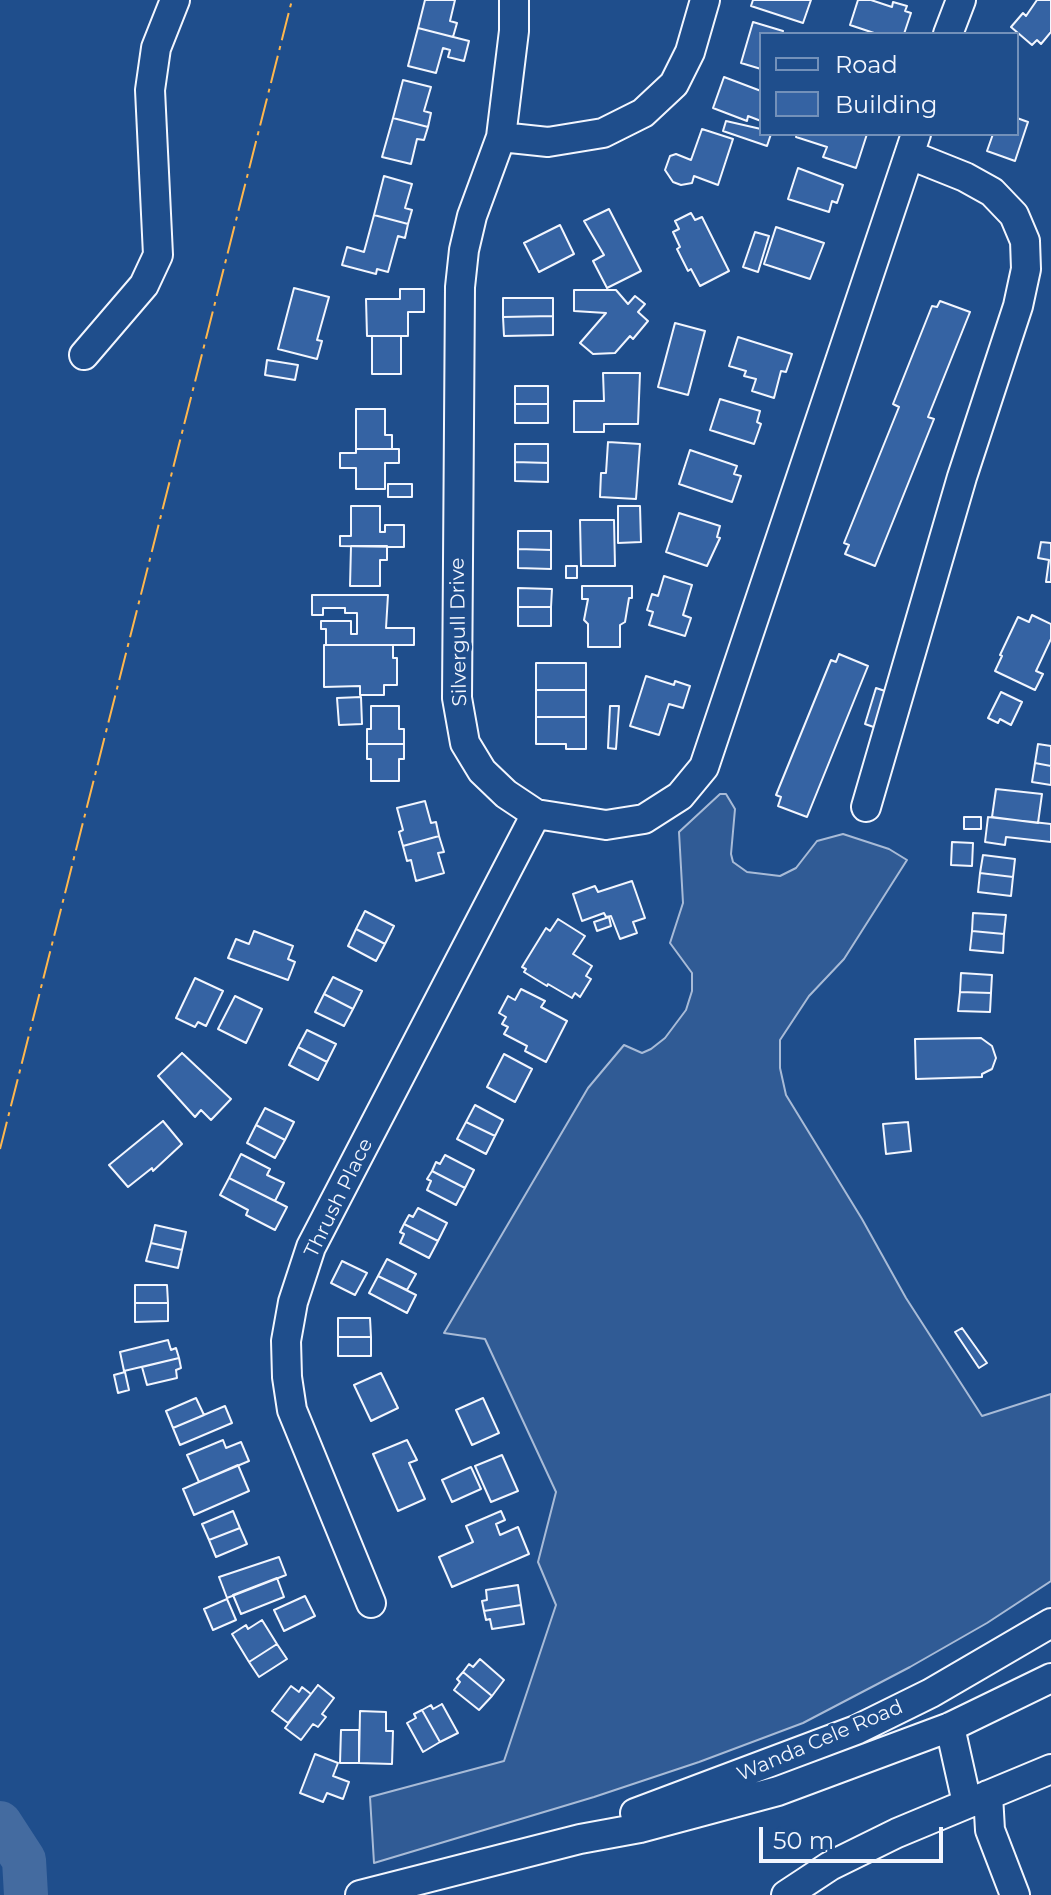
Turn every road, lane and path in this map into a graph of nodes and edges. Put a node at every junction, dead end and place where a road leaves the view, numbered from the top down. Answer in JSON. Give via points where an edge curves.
{"nodes":[{"id":1,"x":175,"y":0,"type":"edge"},
{"id":2,"x":514,"y":0,"type":"edge"},
{"id":3,"x":705,"y":0,"type":"edge"},
{"id":4,"x":961,"y":0,"type":"edge"},
{"id":5,"x":949,"y":32,"type":"edge"},
{"id":6,"x":501,"y":137,"type":"junction"},
{"id":7,"x":913,"y":144,"type":"edge"},
{"id":8,"x":84,"y":355,"type":"dead end"},
{"id":9,"x":866,"y":807,"type":"dead end"},
{"id":10,"x":536,"y":814,"type":"junction"},
{"id":11,"x":371,"y":1603,"type":"dead end"},
{"id":12,"x":1051,"y":1623,"type":"edge"},
{"id":13,"x":1051,"y":1678,"type":"edge"},
{"id":14,"x":1051,"y":1700,"type":"edge"},
{"id":15,"x":990,"y":1707,"type":"junction"},
{"id":16,"x":950,"y":1727,"type":"junction"},
{"id":17,"x":1051,"y":1769,"type":"edge"},
{"id":18,"x":977,"y":1799,"type":"junction"},
{"id":19,"x":580,"y":1839,"type":"junction"},
{"id":20,"x":360,"y":1895,"type":"edge"},
{"id":21,"x":786,"y":1895,"type":"edge"},
{"id":22,"x":1015,"y":1895,"type":"edge"}],
"edges":[{"from":1,"to":8,"type":"street","via":[[156,48],[150,90],[158,255],[144,285]]},
{"from":2,"to":6,"type":"street","name":"Silvergull Drive"},
{"from":3,"to":6,"type":"street","via":[[674,84],[643,113],[603,133],[548,142]]},
{"from":4,"to":5,"type":"street"},
{"from":6,"to":10,"type":"street","name":"Silvergull Drive","via":[[472,216],[460,287],[457,698],[465,743],[482,771]]},
{"from":7,"to":9,"type":"street","via":[[992,192],[1014,215],[1025,241],[1026,269]]},
{"from":7,"to":10,"type":"street","name":"Silvergull Drive","via":[[704,767],[680,796],[644,819],[606,825]]},
{"from":10,"to":11,"type":"street","name":"Thrush Place","via":[[311,1247],[293,1302],[286,1341],[292,1410]]},
{"from":12,"to":19,"type":"street","name":"Wanda Cele Road","via":[[856,1730]]},
{"from":13,"to":15,"type":"street","name":"Wanda Cele Road"},
{"from":14,"to":15,"type":"street","via":[[1027,1707]]},
{"from":15,"to":16,"type":"street","name":"Wanda Cele Road"},
{"from":16,"to":18,"type":"street"},
{"from":16,"to":19,"type":"street","name":"Wanda Cele Road","via":[[778,1791]]},
{"from":17,"to":18,"type":"street"},
{"from":18,"to":21,"type":"street","via":[[830,1866]]},
{"from":18,"to":22,"type":"street"},
{"from":19,"to":20,"type":"street","name":"Wanda Cele Road"}]}
